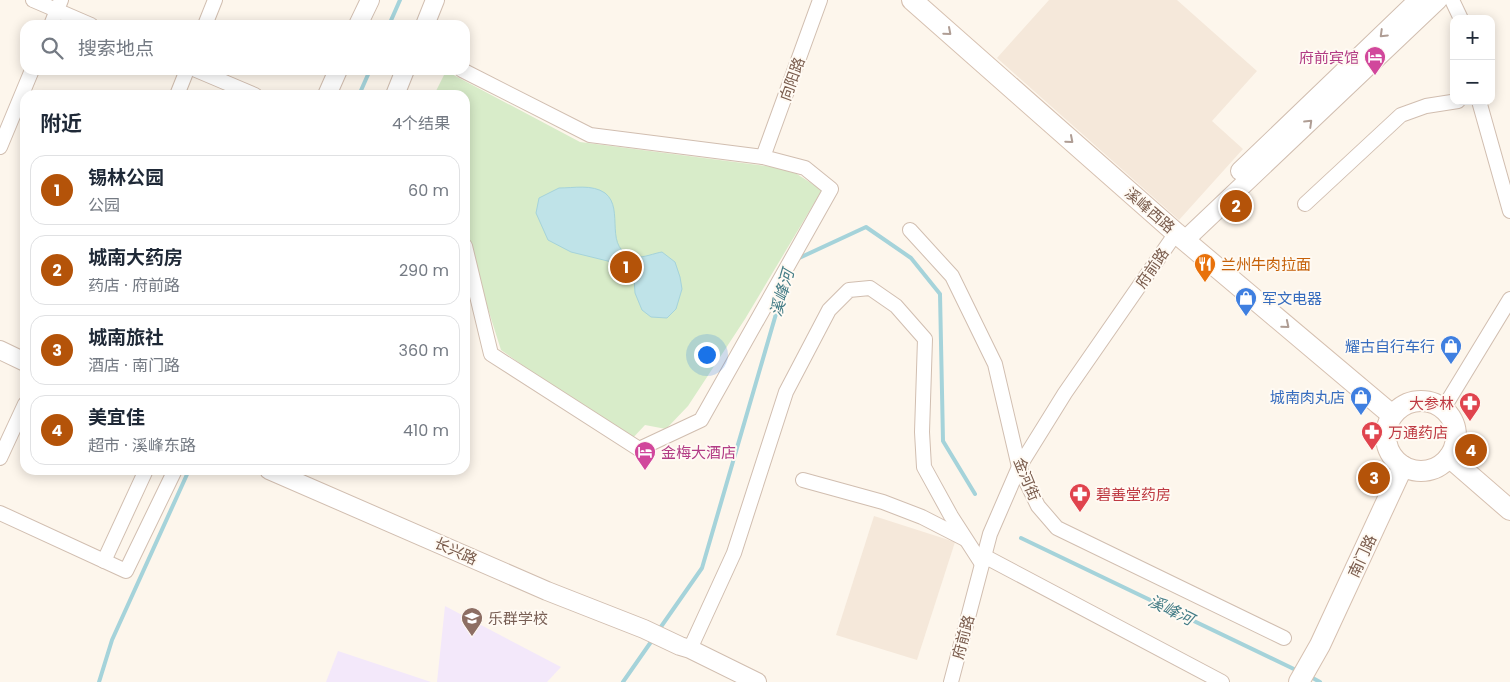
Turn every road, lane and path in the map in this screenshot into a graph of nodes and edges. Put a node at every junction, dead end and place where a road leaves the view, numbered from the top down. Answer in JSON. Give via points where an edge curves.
{"nodes":[{"id":1,"x":33,"y":0,"type":"edge"},
{"id":2,"x":216,"y":0,"type":"edge"},
{"id":3,"x":370,"y":0,"type":"edge"},
{"id":4,"x":435,"y":0,"type":"edge"},
{"id":5,"x":820,"y":0,"type":"edge"},
{"id":6,"x":912,"y":0,"type":"edge"},
{"id":7,"x":1418,"y":0,"type":"edge"},
{"id":8,"x":1438,"y":0,"type":"edge"},
{"id":9,"x":1452,"y":0,"type":"edge"},
{"id":10,"x":59,"y":5,"type":"edge"},
{"id":11,"x":1460,"y":15,"type":"edge"},
{"id":12,"x":53,"y":20,"type":"edge"},
{"id":13,"x":83,"y":20,"type":"edge"},
{"id":14,"x":207,"y":20,"type":"edge"},
{"id":15,"x":360,"y":20,"type":"edge"},
{"id":16,"x":427,"y":20,"type":"edge"},
{"id":17,"x":470,"y":74,"type":"edge"},
{"id":18,"x":30,"y":75,"type":"edge"},
{"id":19,"x":185,"y":75,"type":"edge"},
{"id":20,"x":208,"y":75,"type":"edge"},
{"id":21,"x":336,"y":75,"type":"edge"},
{"id":22,"x":403,"y":75,"type":"edge"},
{"id":23,"x":24,"y":90,"type":"edge"},
{"id":24,"x":179,"y":90,"type":"edge"},
{"id":25,"x":243,"y":90,"type":"edge"},
{"id":26,"x":328,"y":90,"type":"edge"},
{"id":27,"x":397,"y":90,"type":"edge"},
{"id":28,"x":20,"y":99,"type":"edge"},
{"id":29,"x":1450,"y":102,"type":"edge"},
{"id":30,"x":1480,"y":105,"type":"edge"},
{"id":31,"x":0,"y":147,"type":"edge"},
{"id":32,"x":764,"y":157,"type":"junction"},
{"id":33,"x":1305,"y":204,"type":"dead end"},
{"id":34,"x":1510,"y":211,"type":"edge"},
{"id":35,"x":910,"y":230,"type":"dead end"},
{"id":36,"x":1180,"y":237,"type":"junction"},
{"id":37,"x":470,"y":266,"type":"edge"},
{"id":38,"x":1510,"y":299,"type":"edge"},
{"id":39,"x":0,"y":350,"type":"edge"},
{"id":40,"x":20,"y":360,"type":"edge"},
{"id":41,"x":1444,"y":409,"type":"junction"},
{"id":42,"x":1392,"y":414,"type":"junction"},
{"id":43,"x":20,"y":415,"type":"edge"},
{"id":44,"x":1449,"y":457,"type":"junction"},
{"id":45,"x":0,"y":458,"type":"edge"},
{"id":46,"x":1403,"y":466,"type":"junction"},
{"id":47,"x":1019,"y":467,"type":"junction"},
{"id":48,"x":144,"y":475,"type":"edge"},
{"id":49,"x":173,"y":475,"type":"edge"},
{"id":50,"x":280,"y":475,"type":"edge"},
{"id":51,"x":803,"y":480,"type":"dead end"},
{"id":52,"x":1510,"y":510,"type":"edge"},
{"id":53,"x":0,"y":513,"type":"edge"},
{"id":54,"x":966,"y":539,"type":"junction"},
{"id":55,"x":986,"y":550,"type":"junction"},
{"id":56,"x":104,"y":561,"type":"junction"},
{"id":57,"x":1284,"y":638,"type":"dead end"},
{"id":58,"x":685,"y":648,"type":"junction"},
{"id":59,"x":757,"y":682,"type":"edge"},
{"id":60,"x":951,"y":682,"type":"edge"},
{"id":61,"x":1222,"y":682,"type":"edge"},
{"id":62,"x":1299,"y":682,"type":"edge"}],
"edges":[{"from":1,"to":10,"type":"street"},
{"from":2,"to":14,"type":"street"},
{"from":3,"to":15,"type":"street"},
{"from":4,"to":16,"type":"street"},
{"from":5,"to":32,"type":"street","name":"向阳路"},
{"from":6,"to":36,"type":"main road","name":"溪峰西路","one_way":true},
{"from":7,"to":36,"type":"street","name":"府前路","one_way":true},
{"from":36,"to":8,"type":"street","name":"府前路","one_way":true},
{"from":9,"to":11,"type":"street"},
{"from":10,"to":12,"type":"street"},
{"from":10,"to":13,"type":"street"},
{"from":17,"to":32,"type":"street","via":[[590,135]]},
{"from":18,"to":23,"type":"street"},
{"from":19,"to":24,"type":"street"},
{"from":20,"to":25,"type":"street"},
{"from":21,"to":26,"type":"street"},
{"from":22,"to":27,"type":"street"},
{"from":28,"to":31,"type":"street"},
{"from":29,"to":33,"type":"street","via":[[1401,115]]},
{"from":30,"to":34,"type":"street"},
{"from":32,"to":37,"type":"street","via":[[805,168],[831,189],[700,420],[639,449],[492,354]]},
{"from":35,"to":47,"type":"street","name":"金河街","via":[[952,276],[995,364]]},
{"from":36,"to":42,"type":"main road","name":"溪峰西路","one_way":true},
{"from":36,"to":47,"type":"street","name":"府前路","via":[[1065,393]]},
{"from":38,"to":41,"type":"street"},
{"from":39,"to":40,"type":"street"},
{"from":41,"to":42,"type":"main road","via":[[1430,402],[1414,401]]},
{"from":41,"to":44,"type":"main road","via":[[1456,433]]},
{"from":42,"to":46,"type":"main road","via":[[1386,430],[1387,447]]},
{"from":43,"to":45,"type":"street"},
{"from":44,"to":46,"type":"main road","via":[[1428,470],[1411,470]]},
{"from":44,"to":52,"type":"main road"},
{"from":46,"to":62,"type":"main road","name":"南门路","via":[[1320,645]]},
{"from":47,"to":55,"type":"street","name":"府前路"},
{"from":47,"to":57,"type":"street","name":"金河街","via":[[1038,506],[1057,528]]},
{"from":48,"to":56,"type":"street"},
{"from":49,"to":56,"type":"street","via":[[126,571]]},
{"from":50,"to":58,"type":"street","name":"长兴路"},
{"from":51,"to":54,"type":"street","via":[[883,502]]},
{"from":53,"to":56,"type":"street"},
{"from":54,"to":55,"type":"street"},
{"from":54,"to":58,"type":"street","via":[[924,467],[925,340],[896,306],[870,288],[849,290],[828,310],[786,392],[734,553]]},
{"from":55,"to":60,"type":"street","name":"府前路"},
{"from":55,"to":61,"type":"street"},
{"from":58,"to":59,"type":"street"}]}
